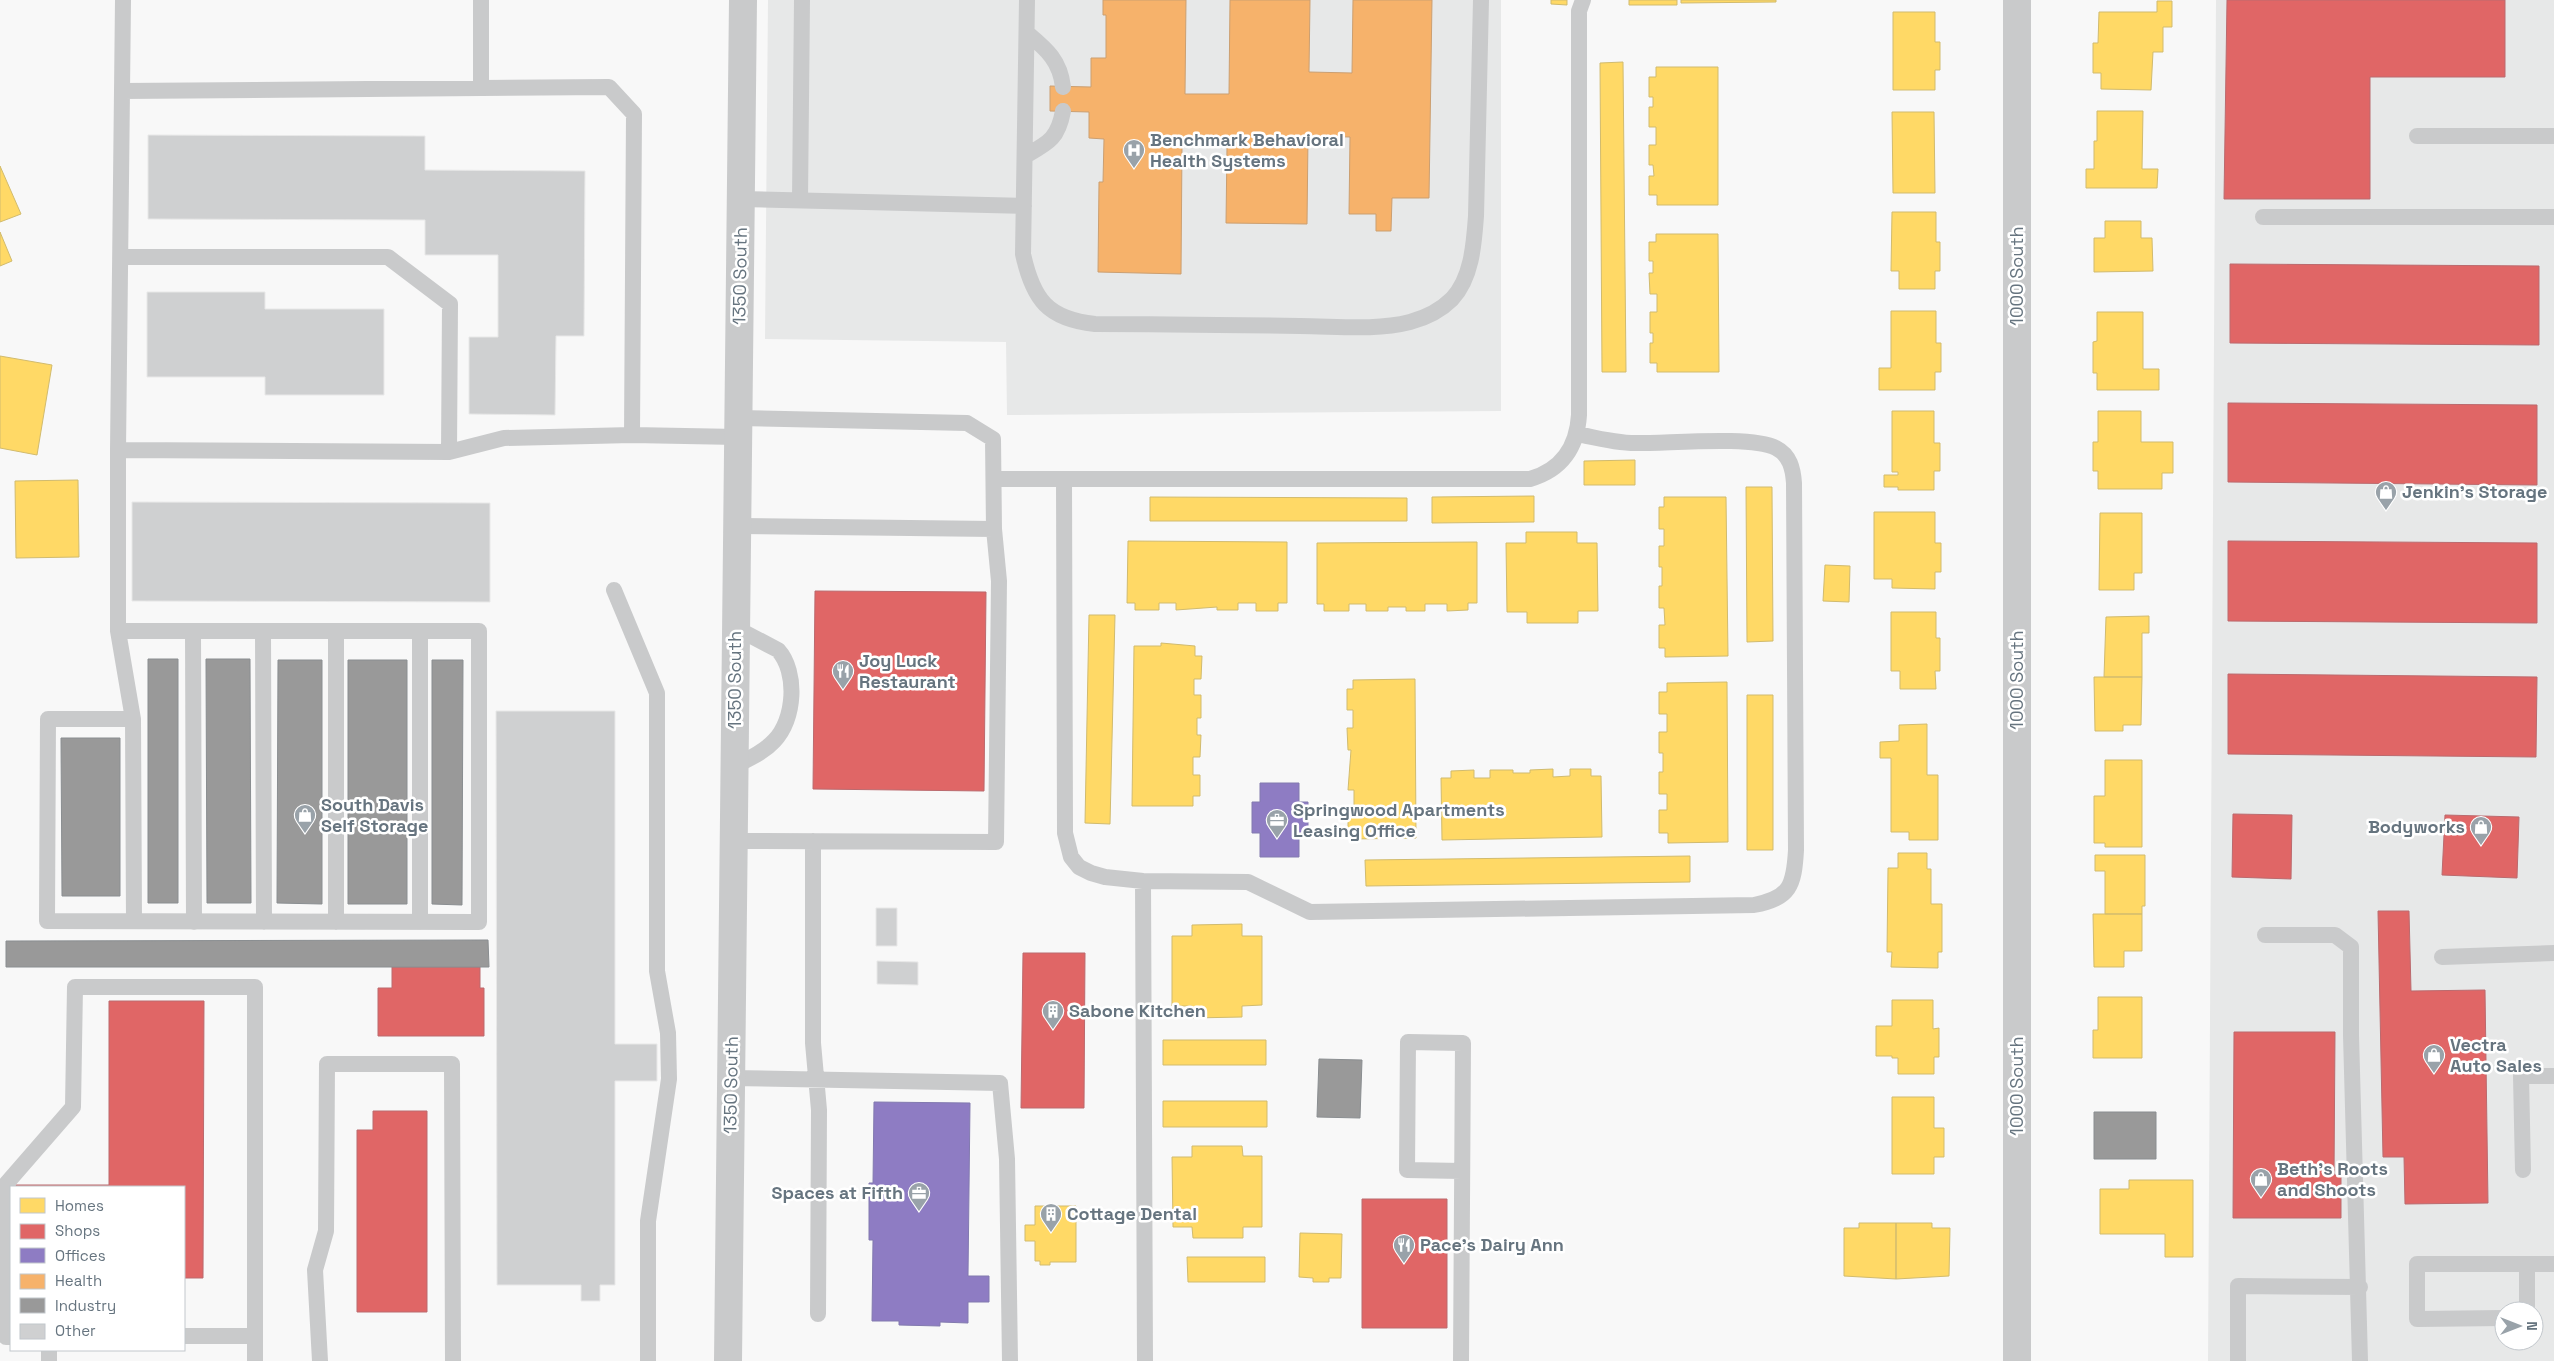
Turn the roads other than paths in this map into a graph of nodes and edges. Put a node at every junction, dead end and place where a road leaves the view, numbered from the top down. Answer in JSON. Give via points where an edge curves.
{"nodes":[{"id":1,"x":123,"y":0,"type":"edge"},
{"id":2,"x":481,"y":0,"type":"edge"},
{"id":3,"x":743,"y":0,"type":"edge"},
{"id":4,"x":802,"y":0,"type":"edge"},
{"id":5,"x":1027,"y":0,"type":"edge"},
{"id":6,"x":1481,"y":0,"type":"edge"},
{"id":7,"x":1583,"y":0,"type":"edge"},
{"id":8,"x":2017,"y":0,"type":"edge"},
{"id":9,"x":1027,"y":33,"type":"junction"},
{"id":10,"x":1062,"y":87,"type":"dead end"},
{"id":11,"x":481,"y":88,"type":"junction"},
{"id":12,"x":122,"y":91,"type":"junction"},
{"id":13,"x":1062,"y":111,"type":"dead end"},
{"id":14,"x":2418,"y":136,"type":"dead end"},
{"id":15,"x":2554,"y":136,"type":"edge"},
{"id":16,"x":1024,"y":156,"type":"junction"},
{"id":17,"x":740,"y":199,"type":"junction"},
{"id":18,"x":800,"y":200,"type":"junction"},
{"id":19,"x":1024,"y":206,"type":"junction"},
{"id":20,"x":2263,"y":217,"type":"dead end"},
{"id":21,"x":2554,"y":217,"type":"edge"},
{"id":22,"x":121,"y":257,"type":"junction"},
{"id":23,"x":738,"y":428,"type":"junction"},
{"id":24,"x":1578,"y":434,"type":"junction"},
{"id":25,"x":632,"y":436,"type":"junction"},
{"id":26,"x":118,"y":450,"type":"junction"},
{"id":27,"x":448,"y":452,"type":"junction"},
{"id":28,"x":994,"y":479,"type":"junction"},
{"id":29,"x":1064,"y":479,"type":"junction"},
{"id":30,"x":737,"y":526,"type":"junction"},
{"id":31,"x":994,"y":529,"type":"junction"},
{"id":32,"x":614,"y":590,"type":"dead end"},
{"id":33,"x":736,"y":628,"type":"junction"},
{"id":34,"x":118,"y":631,"type":"junction"},
{"id":35,"x":192,"y":631,"type":"junction"},
{"id":36,"x":263,"y":631,"type":"junction"},
{"id":37,"x":336,"y":631,"type":"junction"},
{"id":38,"x":420,"y":631,"type":"junction"},
{"id":39,"x":133,"y":720,"type":"junction"},
{"id":40,"x":735,"y":766,"type":"junction"},
{"id":41,"x":734,"y":841,"type":"junction"},
{"id":42,"x":813,"y":842,"type":"junction"},
{"id":43,"x":1143,"y":881,"type":"junction"},
{"id":44,"x":134,"y":921,"type":"junction"},
{"id":45,"x":194,"y":922,"type":"junction"},
{"id":46,"x":264,"y":922,"type":"junction"},
{"id":47,"x":336,"y":922,"type":"junction"},
{"id":48,"x":420,"y":922,"type":"junction"},
{"id":49,"x":2265,"y":935,"type":"dead end"},
{"id":50,"x":2554,"y":953,"type":"edge"},
{"id":51,"x":2442,"y":957,"type":"dead end"},
{"id":52,"x":2554,"y":1076,"type":"edge"},
{"id":53,"x":731,"y":1078,"type":"junction"},
{"id":54,"x":816,"y":1080,"type":"junction"},
{"id":55,"x":2523,"y":1170,"type":"dead end"},
{"id":56,"x":1462,"y":1171,"type":"junction"},
{"id":57,"x":2527,"y":1264,"type":"junction"},
{"id":58,"x":2554,"y":1264,"type":"edge"},
{"id":59,"x":2360,"y":1287,"type":"junction"},
{"id":60,"x":2527,"y":1301,"type":"edge"},
{"id":61,"x":818,"y":1314,"type":"dead end"},
{"id":62,"x":2494,"y":1318,"type":"edge"},
{"id":63,"x":185,"y":1336,"type":"edge"},
{"id":64,"x":256,"y":1336,"type":"junction"},
{"id":65,"x":8,"y":1337,"type":"edge"},
{"id":66,"x":256,"y":1361,"type":"edge"},
{"id":67,"x":320,"y":1361,"type":"edge"},
{"id":68,"x":453,"y":1361,"type":"edge"},
{"id":69,"x":648,"y":1361,"type":"edge"},
{"id":70,"x":728,"y":1361,"type":"edge"},
{"id":71,"x":1010,"y":1361,"type":"edge"},
{"id":72,"x":1145,"y":1361,"type":"edge"},
{"id":73,"x":1461,"y":1361,"type":"edge"},
{"id":74,"x":2017,"y":1361,"type":"edge"},
{"id":75,"x":2238,"y":1361,"type":"edge"},
{"id":76,"x":2360,"y":1361,"type":"edge"}],
"edges":[{"from":1,"to":12,"type":"lane"},
{"from":2,"to":11,"type":"lane"},
{"from":3,"to":17,"type":"street","name":"1350 South"},
{"from":4,"to":18,"type":"lane"},
{"from":5,"to":9,"type":"lane"},
{"from":6,"to":19,"type":"lane","via":[[1473,248],[1457,292],[1431,315],[1378,326],[1095,324],[1073,321],[1052,312],[1028,278],[1024,254]]},
{"from":7,"to":24,"type":"lane","via":[[1579,11]]},
{"from":8,"to":74,"type":"street","name":"1000 South"},
{"from":9,"to":10,"type":"lane","via":[[1052,55],[1062,73]]},
{"from":9,"to":16,"type":"lane"},
{"from":11,"to":12,"type":"lane"},
{"from":11,"to":25,"type":"lane","via":[[609,87],[634,114]]},
{"from":12,"to":22,"type":"lane"},
{"from":13,"to":16,"type":"lane","via":[[1056,135]]},
{"from":14,"to":15,"type":"lane"},
{"from":16,"to":19,"type":"lane"},
{"from":17,"to":18,"type":"lane"},
{"from":17,"to":23,"type":"street","name":"1350 South"},
{"from":18,"to":19,"type":"lane"},
{"from":20,"to":21,"type":"lane"},
{"from":22,"to":26,"type":"lane"},
{"from":22,"to":27,"type":"lane","via":[[388,257],[450,304]]},
{"from":23,"to":25,"type":"lane"},
{"from":23,"to":28,"type":"lane","via":[[967,423],[993,439]]},
{"from":23,"to":30,"type":"street","name":"1350 South"},
{"from":24,"to":29,"type":"lane","via":[[1554,469],[1530,479]]},
{"from":24,"to":43,"type":"lane","via":[[1632,443],[1756,442],[1785,453],[1790,463],[1794,483],[1796,850],[1794,876],[1781,897],[1754,906],[1310,912],[1248,882]]},
{"from":25,"to":27,"type":"lane","via":[[504,438]]},
{"from":26,"to":27,"type":"lane"},
{"from":26,"to":34,"type":"lane"},
{"from":28,"to":29,"type":"lane"},
{"from":28,"to":31,"type":"lane"},
{"from":29,"to":43,"type":"lane","via":[[1067,846],[1079,867],[1105,877]]},
{"from":30,"to":31,"type":"lane"},
{"from":30,"to":33,"type":"street","name":"1350 South"},
{"from":31,"to":42,"type":"lane","via":[[998,581],[996,842]]},
{"from":32,"to":69,"type":"lane","via":[[657,693],[657,971],[668,1033],[669,1079],[648,1221]]},
{"from":33,"to":40,"type":"street","name":"1350 South"},
{"from":33,"to":40,"type":"lane","via":[[778,650],[783,656],[789,669],[790,696],[786,720],[776,739],[766,749]]},
{"from":34,"to":35,"type":"lane"},
{"from":34,"to":39,"type":"lane"},
{"from":35,"to":36,"type":"lane"},
{"from":35,"to":45,"type":"lane"},
{"from":36,"to":37,"type":"lane"},
{"from":36,"to":46,"type":"lane"},
{"from":37,"to":38,"type":"lane"},
{"from":37,"to":47,"type":"lane"},
{"from":38,"to":48,"type":"lane"},
{"from":38,"to":48,"type":"lane","via":[[479,631],[479,922]]},
{"from":39,"to":44,"type":"lane"},
{"from":39,"to":44,"type":"lane","via":[[48,720],[47,921]]},
{"from":40,"to":41,"type":"street","name":"1350 South"},
{"from":41,"to":42,"type":"lane"},
{"from":41,"to":53,"type":"street","name":"1350 South"},
{"from":42,"to":54,"type":"lane","via":[[813,1043]]},
{"from":43,"to":72,"type":"lane"},
{"from":44,"to":45,"type":"lane"},
{"from":45,"to":46,"type":"lane"},
{"from":46,"to":47,"type":"lane"},
{"from":47,"to":48,"type":"lane"},
{"from":49,"to":59,"type":"lane","via":[[2335,936],[2351,947]]},
{"from":50,"to":51,"type":"lane"},
{"from":52,"to":55,"type":"lane","via":[[2521,1076]]},
{"from":53,"to":54,"type":"lane"},
{"from":53,"to":70,"type":"street","name":"1350 South"},
{"from":54,"to":61,"type":"lane","via":[[819,1110]]},
{"from":54,"to":71,"type":"lane","via":[[1000,1083],[1007,1159]]},
{"from":56,"to":56,"type":"lane","via":[[1463,1043],[1408,1042],[1407,1170]]},
{"from":56,"to":73,"type":"lane"},
{"from":57,"to":58,"type":"lane"},
{"from":57,"to":60,"type":"lane"},
{"from":57,"to":62,"type":"lane","via":[[2417,1264],[2418,1319]]},
{"from":59,"to":75,"type":"lane","via":[[2238,1286]]},
{"from":59,"to":76,"type":"lane"},
{"from":63,"to":64,"type":"lane"},
{"from":64,"to":65,"type":"lane","via":[[256,987],[76,987],[73,1107],[6,1184]]},
{"from":64,"to":66,"type":"lane"},
{"from":67,"to":68,"type":"lane","via":[[315,1270],[326,1231],[327,1064],[452,1064]]}]}
